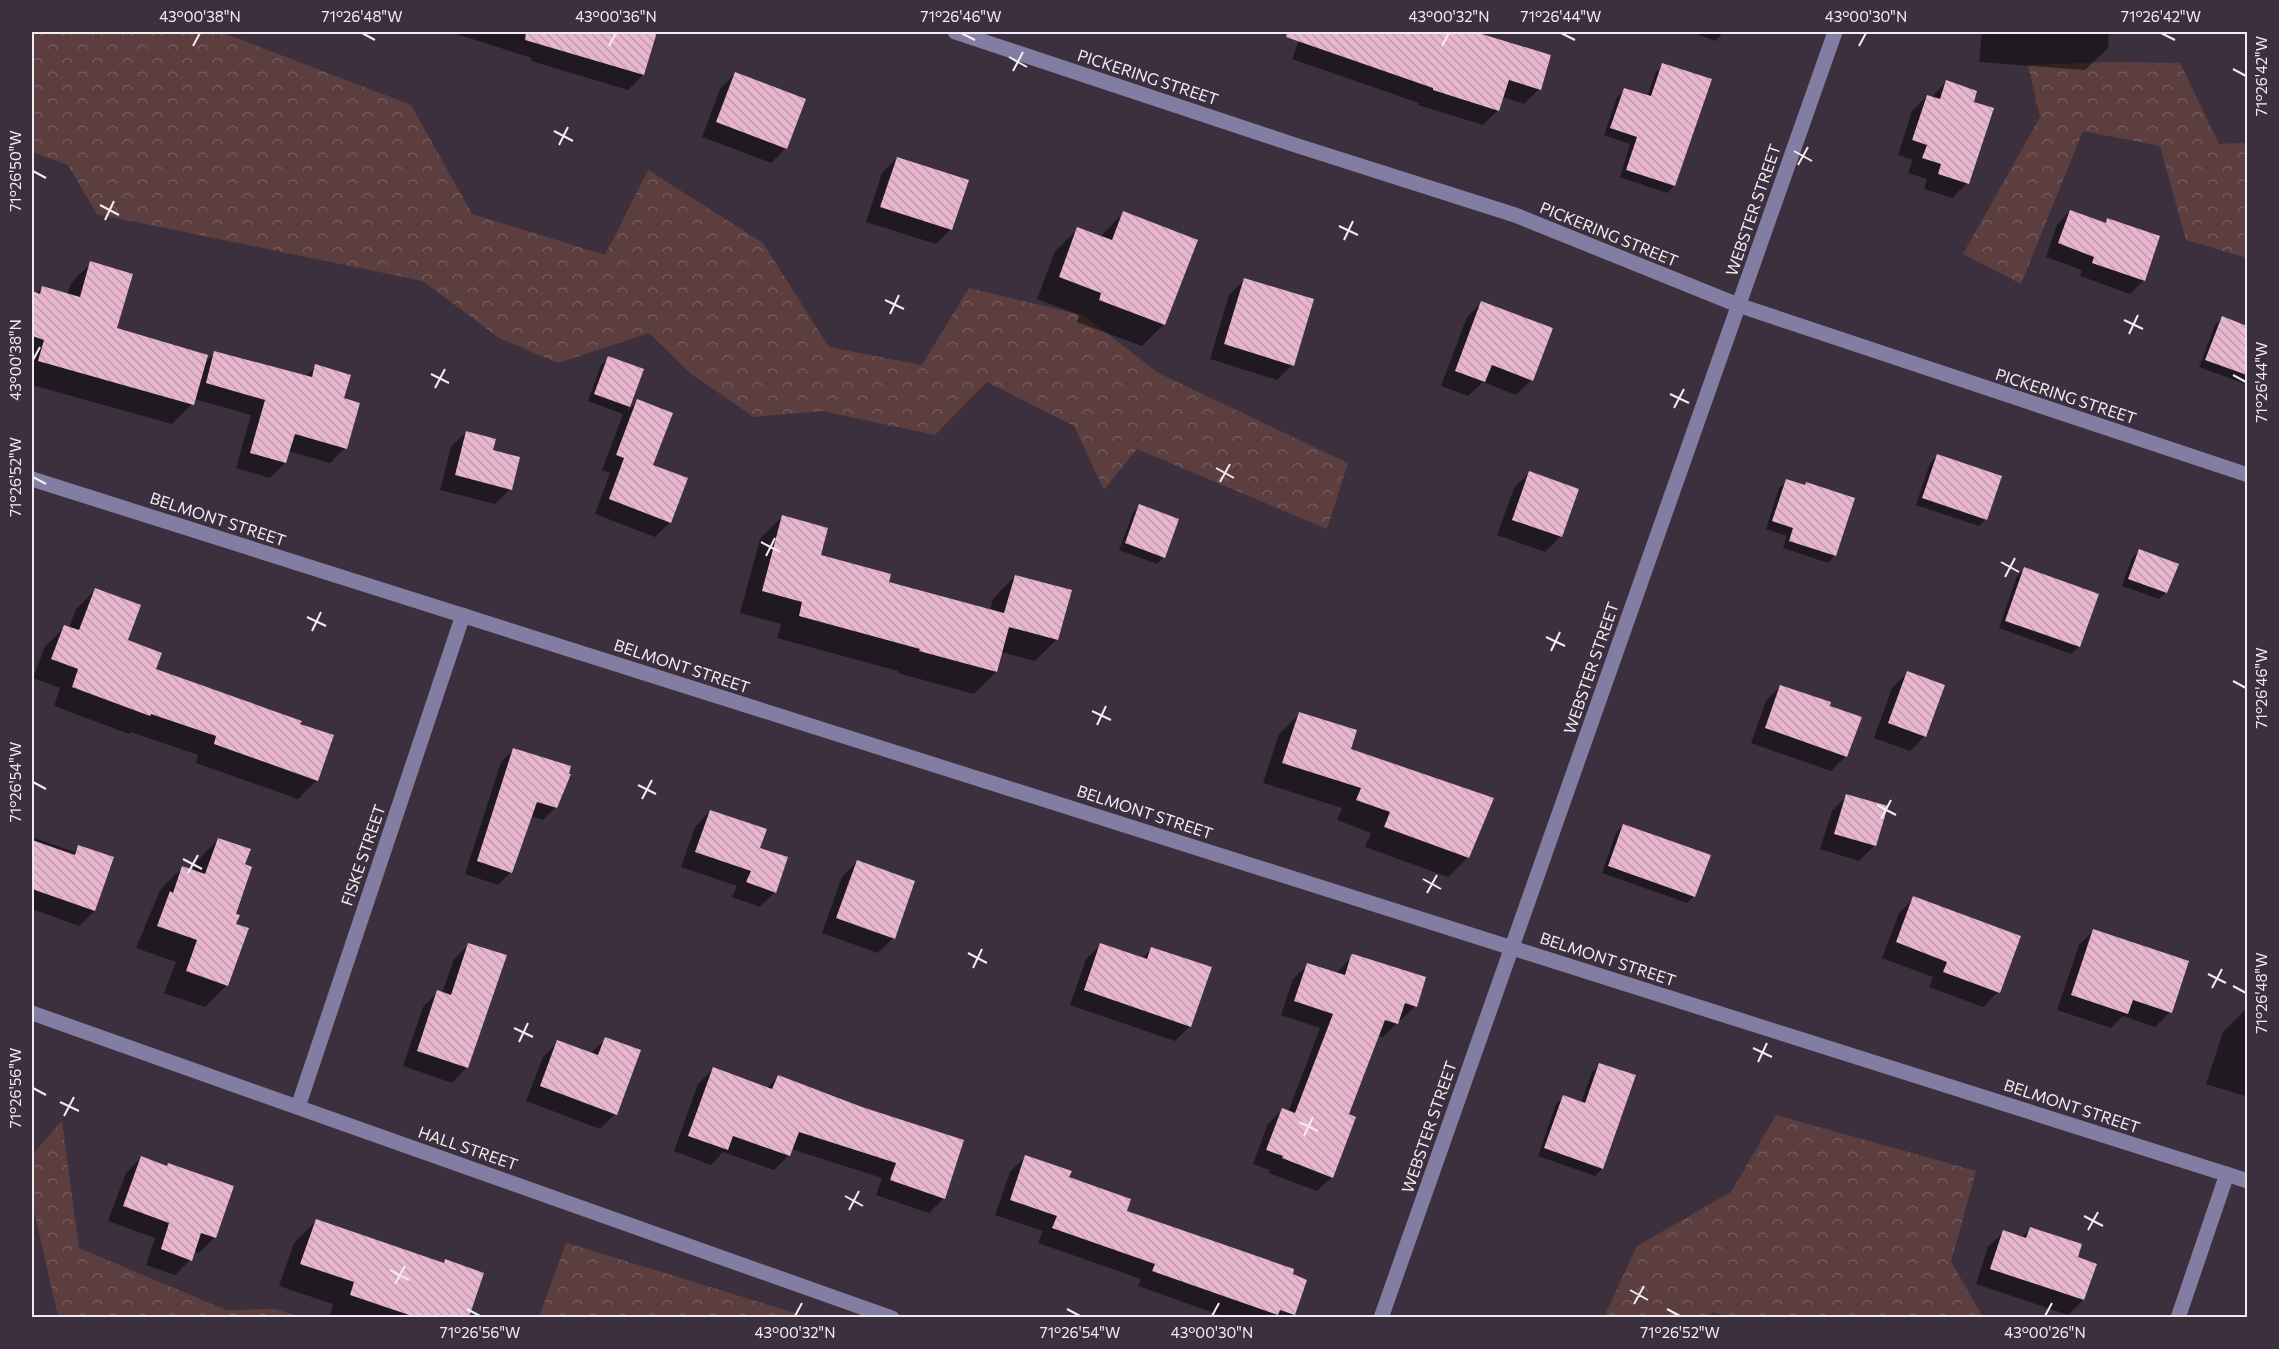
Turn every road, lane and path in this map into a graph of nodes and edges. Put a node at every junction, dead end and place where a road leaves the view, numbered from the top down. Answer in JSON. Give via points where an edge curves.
{"nodes":[{"id":1,"x":955,"y":32,"type":"edge"},
{"id":2,"x":1835,"y":32,"type":"edge"},
{"id":3,"x":1738,"y":306,"type":"junction"},
{"id":4,"x":2247,"y":475,"type":"edge"},
{"id":5,"x":32,"y":479,"type":"edge"},
{"id":6,"x":463,"y":615,"type":"junction"},
{"id":7,"x":1512,"y":948,"type":"junction"},
{"id":8,"x":32,"y":1013,"type":"edge"},
{"id":9,"x":298,"y":1107,"type":"junction"},
{"id":10,"x":2227,"y":1174,"type":"junction"},
{"id":11,"x":2247,"y":1181,"type":"edge"},
{"id":12,"x":892,"y":1317,"type":"edge"},
{"id":13,"x":1381,"y":1317,"type":"edge"},
{"id":14,"x":2178,"y":1317,"type":"edge"}],
"edges":[{"from":1,"to":3,"type":"street","name":"PICKERING STREET","via":[[1515,215]]},
{"from":2,"to":3,"type":"street","name":"WEBSTER STREET"},
{"from":3,"to":4,"type":"street","name":"PICKERING STREET"},
{"from":3,"to":7,"type":"street","name":"WEBSTER STREET"},
{"from":5,"to":6,"type":"street","name":"BELMONT STREET"},
{"from":6,"to":7,"type":"street","name":"BELMONT STREET"},
{"from":6,"to":9,"type":"street","name":"FISKE STREET"},
{"from":7,"to":10,"type":"street","name":"BELMONT STREET"},
{"from":7,"to":13,"type":"street","name":"WEBSTER STREET"},
{"from":8,"to":9,"type":"street","name":"HALL STREET"},
{"from":9,"to":12,"type":"street","name":"HALL STREET"},
{"from":10,"to":11,"type":"street","name":"BELMONT STREET"},
{"from":10,"to":14,"type":"street"}]}
